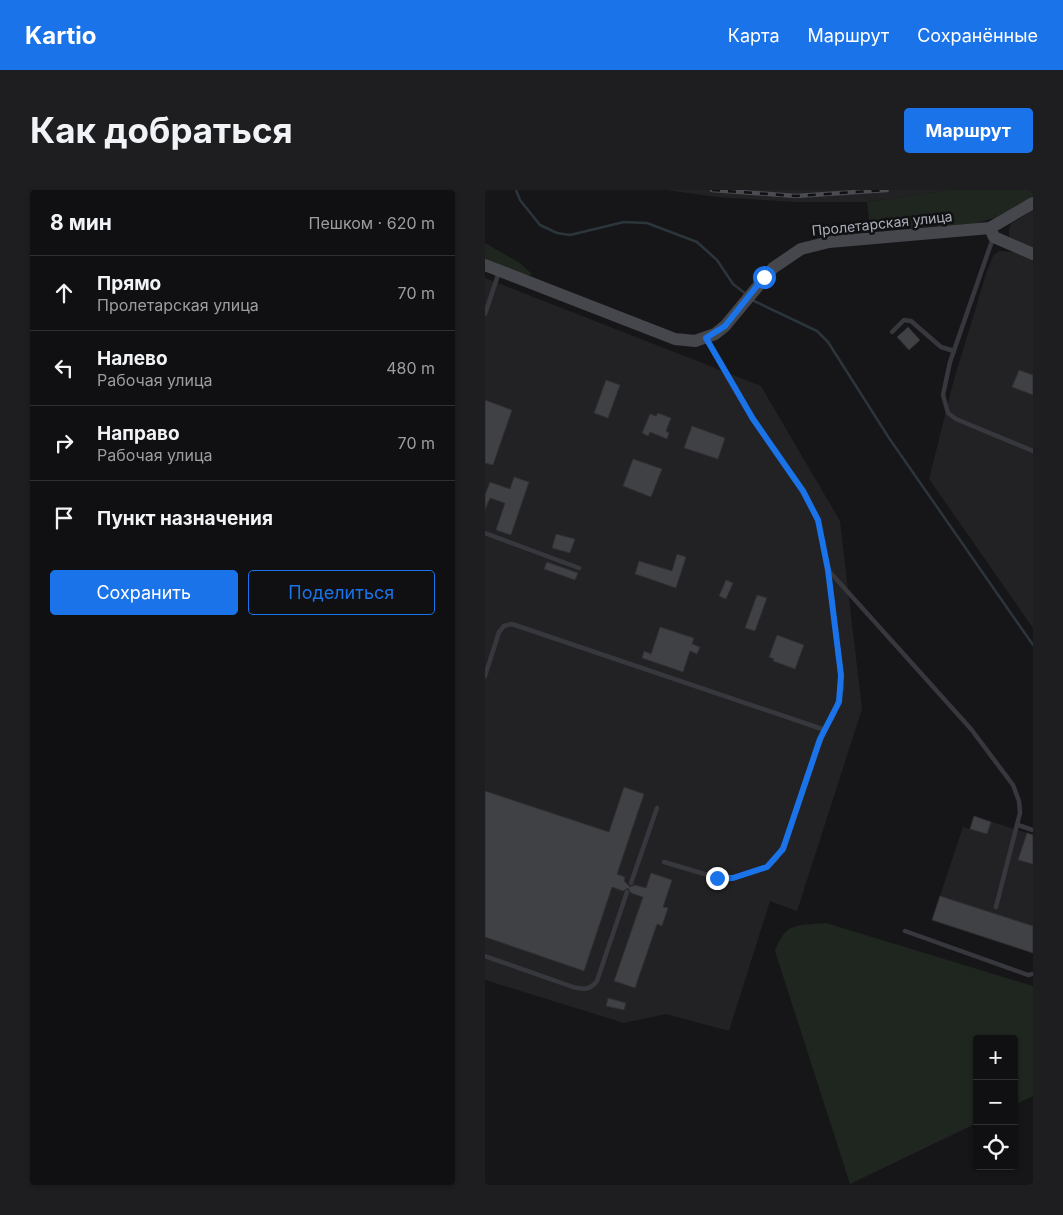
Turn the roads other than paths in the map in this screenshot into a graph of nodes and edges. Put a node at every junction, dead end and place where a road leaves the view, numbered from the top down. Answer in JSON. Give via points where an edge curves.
{"nodes":[{"id":1,"x":1033,"y":203,"type":"edge"},
{"id":2,"x":992,"y":232,"type":"junction"},
{"id":3,"x":1033,"y":254,"type":"edge"},
{"id":4,"x":485,"y":265,"type":"edge"},
{"id":5,"x":499,"y":270,"type":"junction"},
{"id":6,"x":485,"y":314,"type":"edge"},
{"id":7,"x":891,"y":332,"type":"dead end"},
{"id":8,"x":706,"y":338,"type":"junction"},
{"id":9,"x":954,"y":352,"type":"junction"},
{"id":10,"x":1033,"y":451,"type":"edge"},
{"id":11,"x":485,"y":533,"type":"edge"},
{"id":12,"x":579,"y":568,"type":"dead end"},
{"id":13,"x":828,"y":570,"type":"junction"},
{"id":14,"x":485,"y":676,"type":"edge"},
{"id":15,"x":825,"y":730,"type":"junction"},
{"id":16,"x":657,"y":808,"type":"dead end"},
{"id":17,"x":1018,"y":825,"type":"junction"},
{"id":18,"x":1033,"y":830,"type":"edge"},
{"id":19,"x":664,"y":862,"type":"dead end"},
{"id":20,"x":631,"y":883,"type":"dead end"},
{"id":21,"x":627,"y":892,"type":"dead end"},
{"id":22,"x":996,"y":907,"type":"dead end"},
{"id":23,"x":905,"y":931,"type":"dead end"},
{"id":24,"x":485,"y":956,"type":"edge"},
{"id":25,"x":1033,"y":974,"type":"edge"}],
"edges":[{"from":1,"to":2,"type":"street","name":"Пролетарская улица"},
{"from":2,"to":3,"type":"street"},
{"from":2,"to":8,"type":"street","name":"Пролетарская улица","via":[[829,242],[801,249],[773,268],[725,326]]},
{"from":2,"to":9,"type":"lane"},
{"from":4,"to":5,"type":"street"},
{"from":5,"to":6,"type":"lane"},
{"from":5,"to":8,"type":"street","via":[[675,340]]},
{"from":7,"to":9,"type":"lane","via":[[904,320],[911,321],[941,347]]},
{"from":8,"to":13,"type":"lane","via":[[818,520]]},
{"from":9,"to":10,"type":"lane","via":[[943,395],[948,413],[955,419]]},
{"from":11,"to":12,"type":"lane"},
{"from":13,"to":15,"type":"lane","via":[[842,688]]},
{"from":13,"to":17,"type":"lane","via":[[971,729],[1004,772],[1019,801]]},
{"from":14,"to":15,"type":"lane","via":[[499,632],[512,624]]},
{"from":15,"to":19,"type":"lane","via":[[783,849],[767,867],[725,880]]},
{"from":16,"to":20,"type":"lane"},
{"from":17,"to":18,"type":"lane"},
{"from":17,"to":22,"type":"lane"},
{"from":21,"to":24,"type":"lane","via":[[597,981],[591,988],[573,987]]},
{"from":23,"to":25,"type":"lane","via":[[1028,975]]}]}
